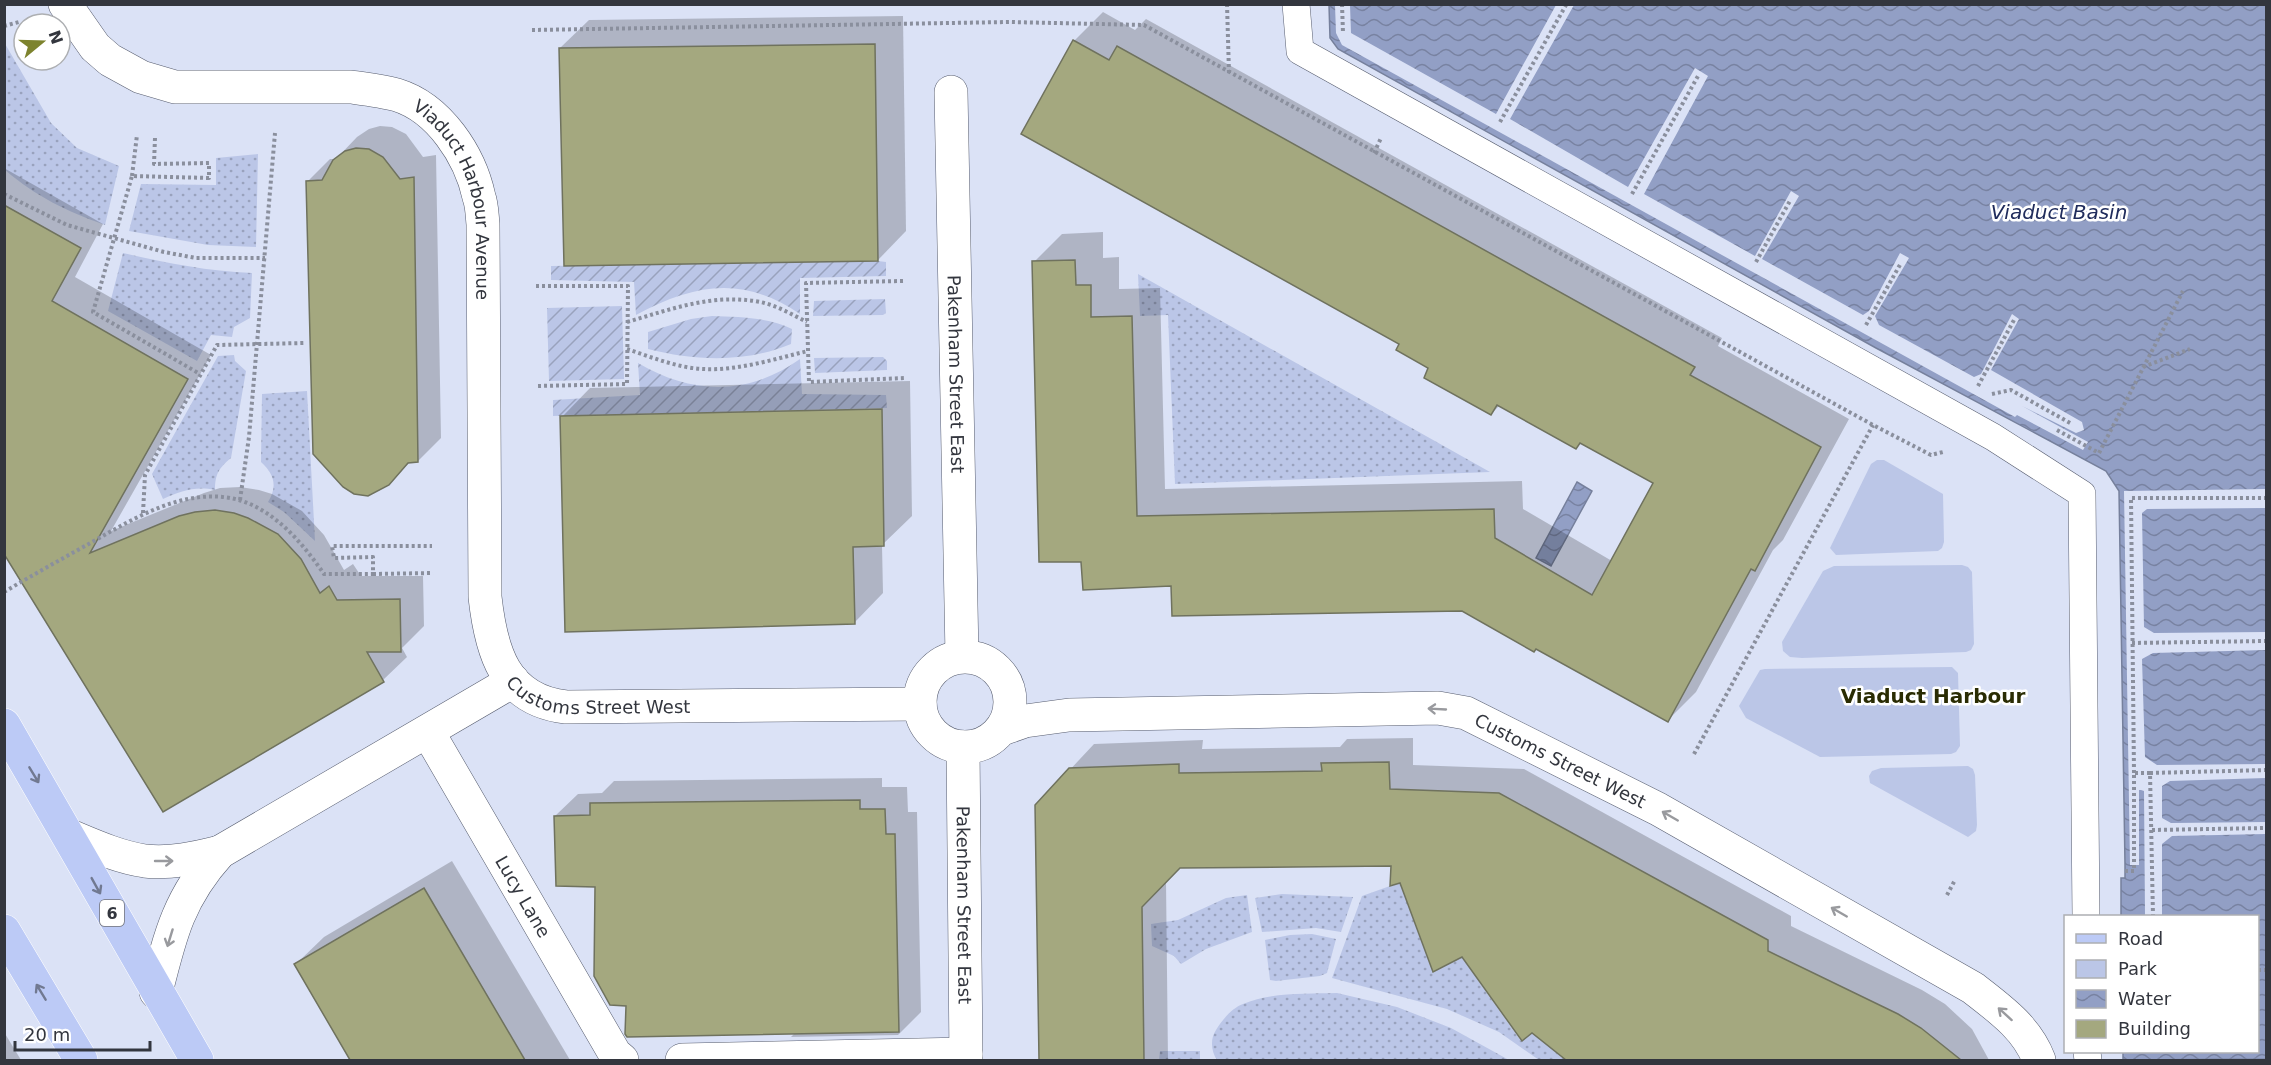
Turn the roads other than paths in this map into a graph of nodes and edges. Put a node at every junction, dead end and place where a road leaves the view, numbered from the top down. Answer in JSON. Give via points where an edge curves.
{"nodes":[{"id":1,"x":65,"y":4,"type":"edge"},
{"id":2,"x":1296,"y":4,"type":"edge"},
{"id":3,"x":951,"y":92,"type":"dead end"},
{"id":4,"x":962,"y":656,"type":"junction"},
{"id":5,"x":513,"y":681,"type":"junction"},
{"id":6,"x":920,"y":704,"type":"junction"},
{"id":7,"x":4,"y":724,"type":"edge"},
{"id":8,"x":1002,"y":729,"type":"junction"},
{"id":9,"x":428,"y":732,"type":"junction"},
{"id":10,"x":963,"y":747,"type":"junction"},
{"id":11,"x":68,"y":835,"type":"junction"},
{"id":12,"x":220,"y":852,"type":"junction"},
{"id":13,"x":2086,"y":915,"type":"edge"},
{"id":14,"x":4,"y":931,"type":"edge"},
{"id":15,"x":156,"y":992,"type":"junction"},
{"id":16,"x":966,"y":1057,"type":"edge"},
{"id":17,"x":81,"y":1060,"type":"edge"},
{"id":18,"x":197,"y":1060,"type":"edge"},
{"id":19,"x":622,"y":1060,"type":"edge"},
{"id":20,"x":682,"y":1060,"type":"edge"},
{"id":21,"x":2040,"y":1060,"type":"edge"}],
"edges":[{"from":1,"to":5,"type":"street","name":"Viaduct Harbour Avenue","via":[[95,47],[141,77],[176,87],[351,87],[378,91],[419,105],[449,134],[465,160],[482,215],[485,597],[495,652]]},
{"from":2,"to":13,"type":"street","via":[[1300,51],[1993,437],[2082,494]]},
{"from":3,"to":4,"type":"street","name":"Pakenham Street East"},
{"from":4,"to":6,"type":"street","via":[[936,666],[921,690]]},
{"from":4,"to":8,"type":"street","via":[[991,663],[1001,674],[1011,701]]},
{"from":5,"to":6,"type":"street","name":"Customs Street West","via":[[536,700],[566,707]]},
{"from":5,"to":9,"type":"street","name":"Customs Street West"},
{"from":6,"to":10,"type":"street","via":[[922,717],[938,739]]},
{"from":7,"to":11,"type":"main road","number":"6","one_way":true},
{"from":8,"to":10,"type":"street","via":[[991,739]]},
{"from":21,"to":8,"type":"street","name":"Customs Street West","one_way":true,"via":[[2028,1036],[2015,1022],[1973,988],[1658,809],[1466,712],[1438,708],[1069,715],[1025,721]]},
{"from":9,"to":12,"type":"street","name":"Customs Street West"},
{"from":9,"to":19,"type":"street","name":"Lucy Lane"},
{"from":10,"to":16,"type":"street","name":"Pakenham Street East"},
{"from":11,"to":12,"type":"street","name":"Customs Street West","one_way":true,"via":[[145,861],[176,861]]},
{"from":11,"to":15,"type":"main road","number":"6","one_way":true},
{"from":12,"to":15,"type":"street","name":"Customs Street West","one_way":true,"via":[[191,889],[176,918]]},
{"from":17,"to":14,"type":"main road","one_way":true},
{"from":15,"to":18,"type":"main road","number":"6"},
{"from":16,"to":20,"type":"street"}]}
